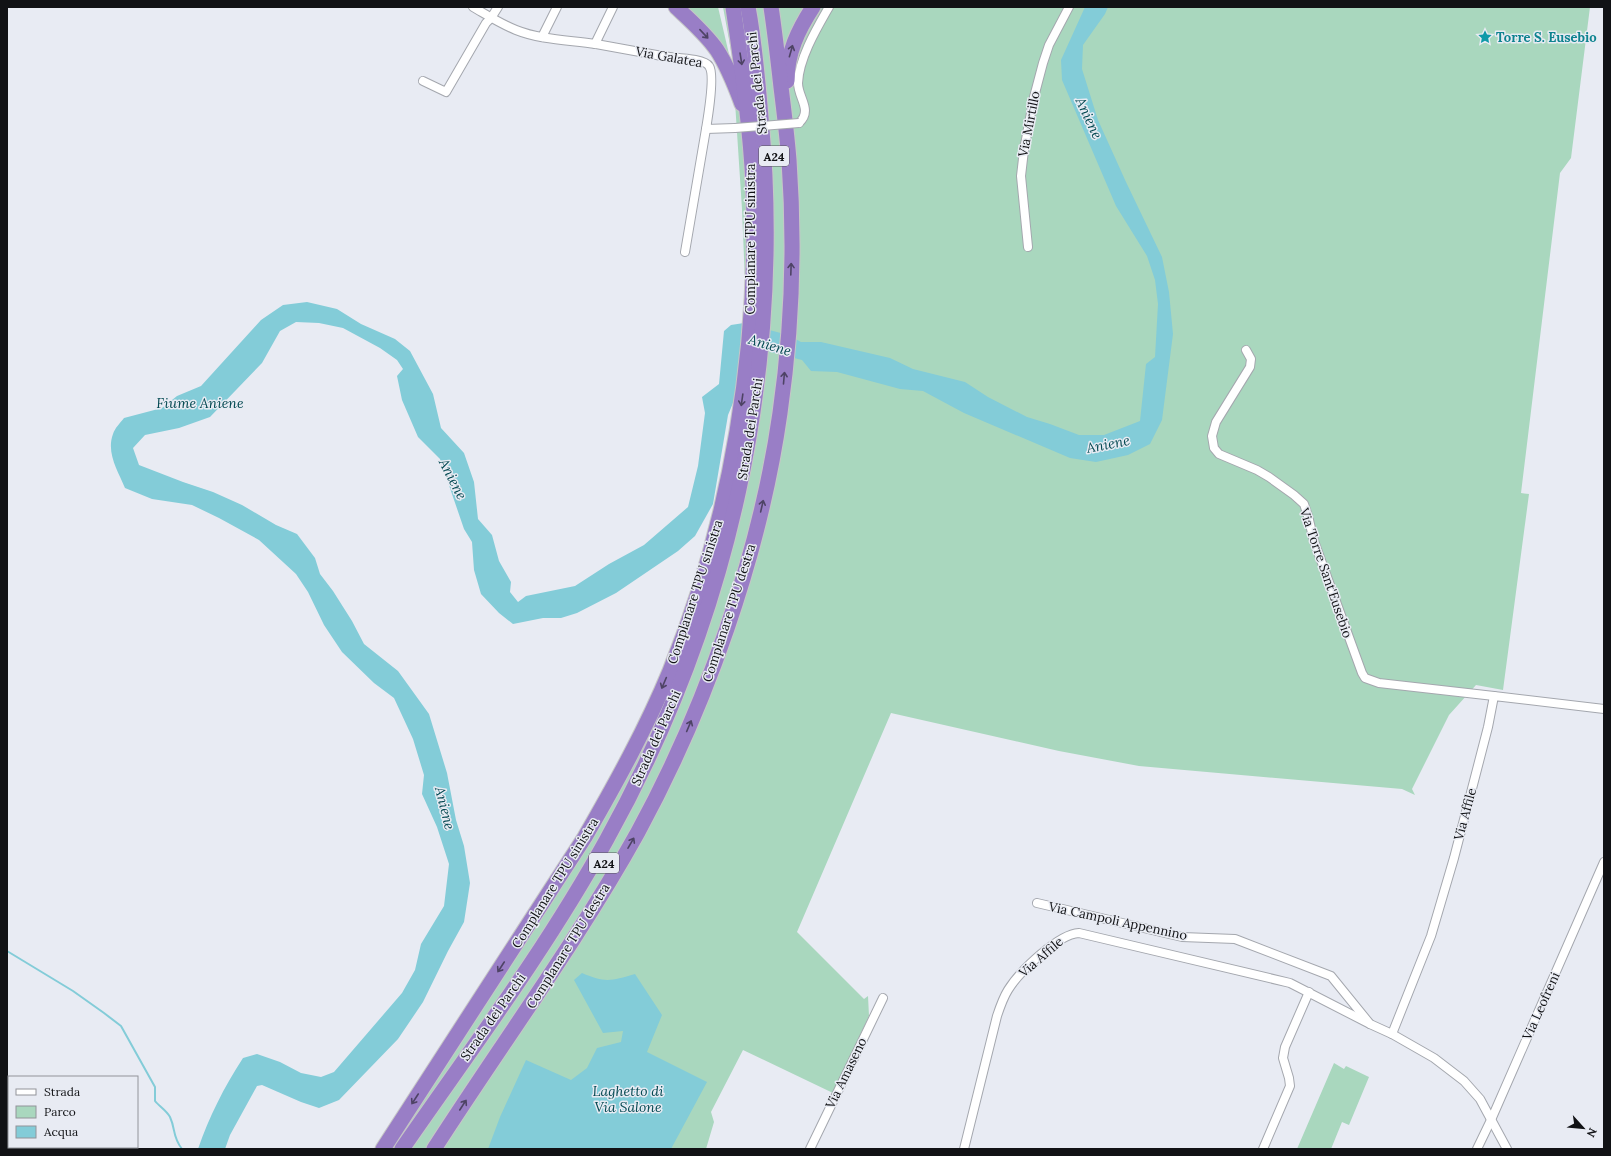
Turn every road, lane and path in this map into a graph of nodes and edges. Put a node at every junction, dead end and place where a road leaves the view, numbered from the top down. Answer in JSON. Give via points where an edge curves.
{"nodes":[{"id":1,"x":473,"y":7,"type":"edge"},
{"id":2,"x":498,"y":7,"type":"edge"},
{"id":3,"x":558,"y":7,"type":"edge"},
{"id":4,"x":614,"y":7,"type":"edge"},
{"id":5,"x":676,"y":7,"type":"edge"},
{"id":6,"x":733,"y":7,"type":"edge"},
{"id":7,"x":748,"y":7,"type":"edge"},
{"id":8,"x":757,"y":7,"type":"edge"},
{"id":9,"x":771,"y":7,"type":"edge"},
{"id":10,"x":812,"y":7,"type":"edge"},
{"id":11,"x":829,"y":7,"type":"edge"},
{"id":12,"x":1069,"y":7,"type":"edge"},
{"id":13,"x":491,"y":18,"type":"junction"},
{"id":14,"x":542,"y":37,"type":"junction"},
{"id":15,"x":595,"y":44,"type":"junction"},
{"id":16,"x":423,"y":81,"type":"dead end"},
{"id":17,"x":741,"y":125,"type":"junction"},
{"id":18,"x":706,"y":129,"type":"junction"},
{"id":19,"x":789,"y":159,"type":"junction"},
{"id":20,"x":1028,"y":248,"type":"dead end"},
{"id":21,"x":685,"y":252,"type":"dead end"},
{"id":22,"x":763,"y":306,"type":"junction"},
{"id":23,"x":1246,"y":350,"type":"dead end"},
{"id":24,"x":725,"y":543,"type":"junction"},
{"id":25,"x":1494,"y":696,"type":"junction"},
{"id":26,"x":1604,"y":709,"type":"edge"},
{"id":27,"x":638,"y":742,"type":"junction"},
{"id":28,"x":1604,"y":862,"type":"edge"},
{"id":29,"x":1037,"y":903,"type":"dead end"},
{"id":30,"x":1309,"y":992,"type":"junction"},
{"id":31,"x":883,"y":998,"type":"dead end"},
{"id":32,"x":1370,"y":1024,"type":"junction"},
{"id":33,"x":1392,"y":1034,"type":"junction"},
{"id":34,"x":443,"y":1089,"type":"junction"},
{"id":35,"x":1492,"y":1120,"type":"junction"},
{"id":36,"x":436,"y":1145,"type":"edge"},
{"id":37,"x":383,"y":1149,"type":"edge"},
{"id":38,"x":402,"y":1149,"type":"edge"},
{"id":39,"x":413,"y":1149,"type":"edge"},
{"id":40,"x":810,"y":1149,"type":"edge"},
{"id":41,"x":964,"y":1149,"type":"edge"},
{"id":42,"x":1263,"y":1149,"type":"edge"},
{"id":43,"x":1477,"y":1149,"type":"edge"},
{"id":44,"x":1507,"y":1149,"type":"edge"}],
"edges":[{"from":1,"to":13,"type":"street","name":"Via Galatea"},
{"from":2,"to":13,"type":"street"},
{"from":3,"to":14,"type":"street"},
{"from":4,"to":15,"type":"street"},
{"from":5,"to":17,"type":"highway","one_way":true,"via":[[717,50],[728,68]]},
{"from":6,"to":17,"type":"highway","name":"Complanare TPU sinistra","one_way":true,"via":[[744,78]]},
{"from":7,"to":22,"type":"highway","name":"Strada dei Parchi","number":"A24","via":[[758,74],[767,185],[768,252]]},
{"from":8,"to":22,"type":"highway","name":"Strada dei Parchi","number":"A24","via":[[768,81],[777,191],[777,250]]},
{"from":9,"to":19,"type":"highway","name":"Complanare TPU destra"},
{"from":19,"to":10,"type":"highway","one_way":true,"via":[[791,136],[788,64],[795,39]]},
{"from":11,"to":17,"type":"street","bridge":true,"via":[[815,33],[800,74],[799,90],[806,112],[803,119],[799,123]]},
{"from":12,"to":20,"type":"street","name":"Via Mirtillo","via":[[1044,58],[1024,150],[1021,176]]},
{"from":13,"to":14,"type":"street","name":"Via Galatea","via":[[516,30]]},
{"from":13,"to":16,"type":"street","via":[[446,92]]},
{"from":14,"to":15,"type":"street","name":"Via Galatea"},
{"from":15,"to":18,"type":"street","name":"Via Galatea","via":[[702,61],[707,64],[711,80]]},
{"from":17,"to":18,"type":"street"},
{"from":17,"to":22,"type":"highway","name":"Complanare TPU sinistra","via":[[753,184]]},
{"from":18,"to":21,"type":"street"},
{"from":36,"to":19,"type":"highway","name":"Complanare TPU destra","one_way":true,"via":[[570,945],[654,801],[686,733],[733,608],[770,470],[780,413],[790,308],[792,249]]},
{"from":22,"to":24,"type":"highway","name":"Complanare TPU sinistra","one_way":true,"via":[[745,380]]},
{"from":22,"to":24,"type":"highway","name":"Strada dei Parchi","number":"A24","via":[[767,382],[748,494]]},
{"from":23,"to":25,"type":"street","name":"Via Torre Sant'Eusebio","via":[[1251,359],[1250,367],[1216,422],[1212,436],[1214,448],[1219,454],[1269,477],[1304,504],[1314,541],[1365,678],[1379,683]]},
{"from":24,"to":27,"type":"highway","name":"Complanare TPU sinistra","one_way":true,"via":[[691,614]]},
{"from":24,"to":34,"type":"highway","name":"Strada dei Parchi","number":"A24","via":[[704,619],[685,674],[632,792],[607,840],[540,950]]},
{"from":24,"to":39,"type":"highway","name":"Strada dei Parchi","number":"A24","via":[[712,623],[694,676],[671,731],[624,826],[560,935]]},
{"from":25,"to":26,"type":"street"},
{"from":25,"to":33,"type":"street","name":"Via Affile","via":[[1454,858],[1433,929]]},
{"from":27,"to":34,"type":"highway","via":[[626,775],[556,911]]},
{"from":27,"to":37,"type":"highway","name":"Complanare TPU sinistra","one_way":true,"via":[[585,837]]},
{"from":28,"to":35,"type":"street","name":"Via Leofreni"},
{"from":29,"to":32,"type":"street","name":"Via Campoli Appennino","via":[[1182,936],[1235,938],[1331,976]]},
{"from":30,"to":32,"type":"street","name":"Via Affile"},
{"from":30,"to":41,"type":"street","name":"Via Affile","via":[[1275,979],[1079,933],[1069,935],[1052,945],[1034,961],[1014,982],[1004,998],[997,1016]]},
{"from":30,"to":42,"type":"street","via":[[1285,1047],[1283,1058],[1290,1086]]},
{"from":31,"to":40,"type":"street","name":"Via Amaseno"},
{"from":32,"to":33,"type":"street","name":"Via Campoli Appennino"},
{"from":33,"to":35,"type":"street","name":"Via Campoli Appennino","via":[[1434,1058],[1464,1080],[1480,1099]]},
{"from":34,"to":38,"type":"highway","name":"Strada dei Parchi","number":"A24"},
{"from":35,"to":43,"type":"street","name":"Via Leofreni"},
{"from":35,"to":44,"type":"street","name":"Via Campoli Appennino"}]}
